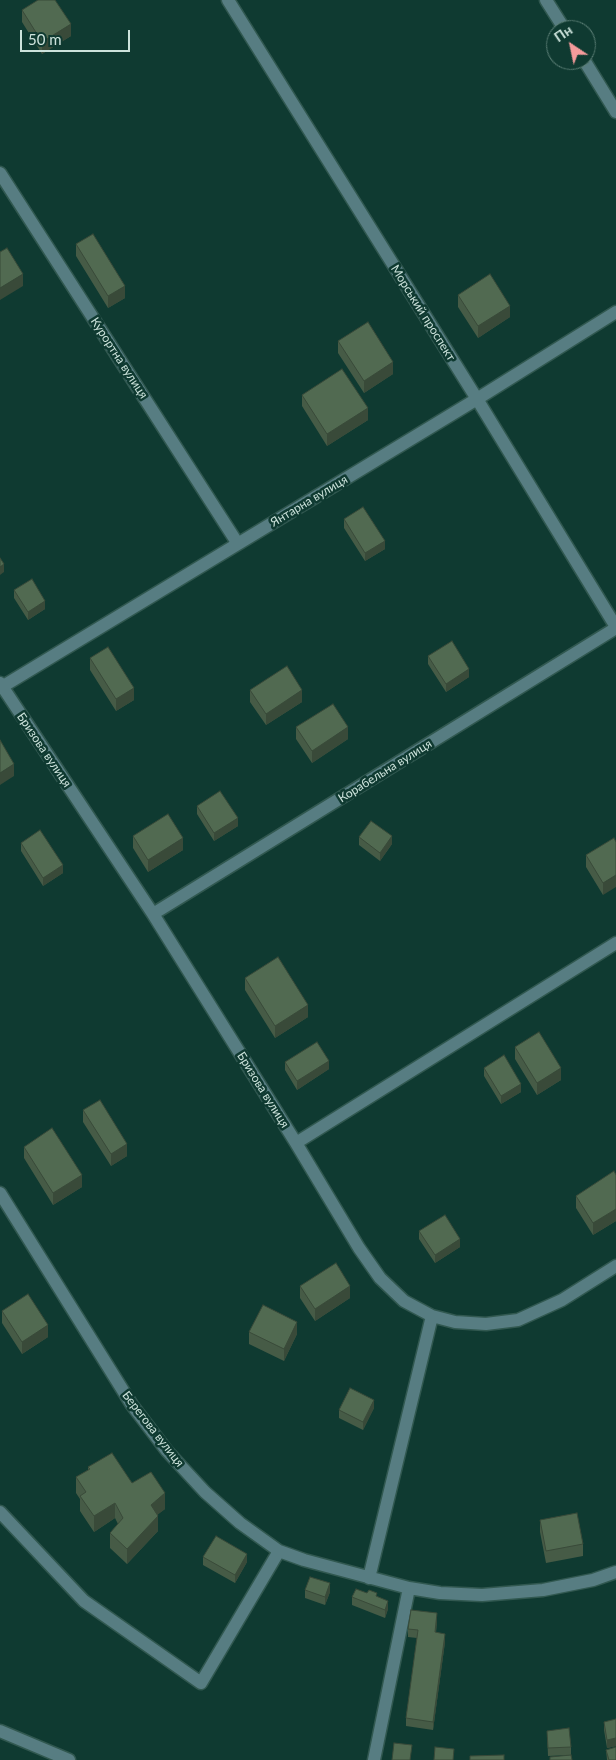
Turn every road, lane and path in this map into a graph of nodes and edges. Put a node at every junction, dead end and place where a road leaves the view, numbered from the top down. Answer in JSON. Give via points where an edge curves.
{"nodes":[{"id":1,"x":228,"y":0,"type":"edge"},
{"id":2,"x":546,"y":0,"type":"edge"},
{"id":3,"x":559,"y":20,"type":"edge"},
{"id":4,"x":590,"y":70,"type":"edge"},
{"id":5,"x":616,"y":112,"type":"edge"},
{"id":6,"x":0,"y":172,"type":"edge"},
{"id":7,"x":616,"y":312,"type":"edge"},
{"id":8,"x":477,"y":399,"type":"junction"},
{"id":9,"x":238,"y":544,"type":"junction"},
{"id":10,"x":616,"y":627,"type":"edge"},
{"id":11,"x":1,"y":686,"type":"edge"},
{"id":12,"x":153,"y":914,"type":"junction"},
{"id":13,"x":616,"y":943,"type":"edge"},
{"id":14,"x":296,"y":1143,"type":"junction"},
{"id":15,"x":0,"y":1194,"type":"edge"},
{"id":16,"x":616,"y":1266,"type":"edge"},
{"id":17,"x":432,"y":1316,"type":"junction"},
{"id":18,"x":0,"y":1512,"type":"edge"},
{"id":19,"x":279,"y":1551,"type":"junction"},
{"id":20,"x":616,"y":1572,"type":"edge"},
{"id":21,"x":369,"y":1578,"type":"junction"},
{"id":22,"x":409,"y":1588,"type":"junction"},
{"id":23,"x":0,"y":1731,"type":"edge"},
{"id":24,"x":69,"y":1760,"type":"edge"},
{"id":25,"x":374,"y":1760,"type":"edge"}],
"edges":[{"from":1,"to":8,"type":"street","name":"Морський проспект"},
{"from":2,"to":3,"type":"street"},
{"from":4,"to":5,"type":"street"},
{"from":6,"to":9,"type":"street","name":"Курортна вулиця"},
{"from":7,"to":8,"type":"street","name":"Янтарна вулиця"},
{"from":8,"to":9,"type":"street","name":"Янтарна вулиця"},
{"from":8,"to":10,"type":"street","name":"Морський проспект"},
{"from":9,"to":11,"type":"street","name":"Янтарна вулиця"},
{"from":10,"to":12,"type":"street","name":"Корабельна вулиця"},
{"from":11,"to":12,"type":"street","name":"Бризова вулиця"},
{"from":12,"to":14,"type":"street","name":"Бризова вулиця"},
{"from":13,"to":14,"type":"street"},
{"from":14,"to":17,"type":"street","name":"Бризова вулиця","via":[[380,1278],[404,1301]]},
{"from":15,"to":19,"type":"street","name":"Берегова вулиця","via":[[132,1405],[167,1451],[205,1492]]},
{"from":16,"to":17,"type":"street","name":"Бризова вулиця","via":[[562,1300],[518,1320],[486,1324]]},
{"from":17,"to":21,"type":"street"},
{"from":18,"to":19,"type":"street","via":[[84,1601],[201,1682]]},
{"from":19,"to":21,"type":"street","name":"Берегова вулиця"},
{"from":20,"to":22,"type":"street","name":"Берегова вулиця","via":[[544,1590],[482,1595]]},
{"from":21,"to":22,"type":"street","name":"Берегова вулиця"},
{"from":22,"to":25,"type":"street"},
{"from":23,"to":24,"type":"street"}]}
